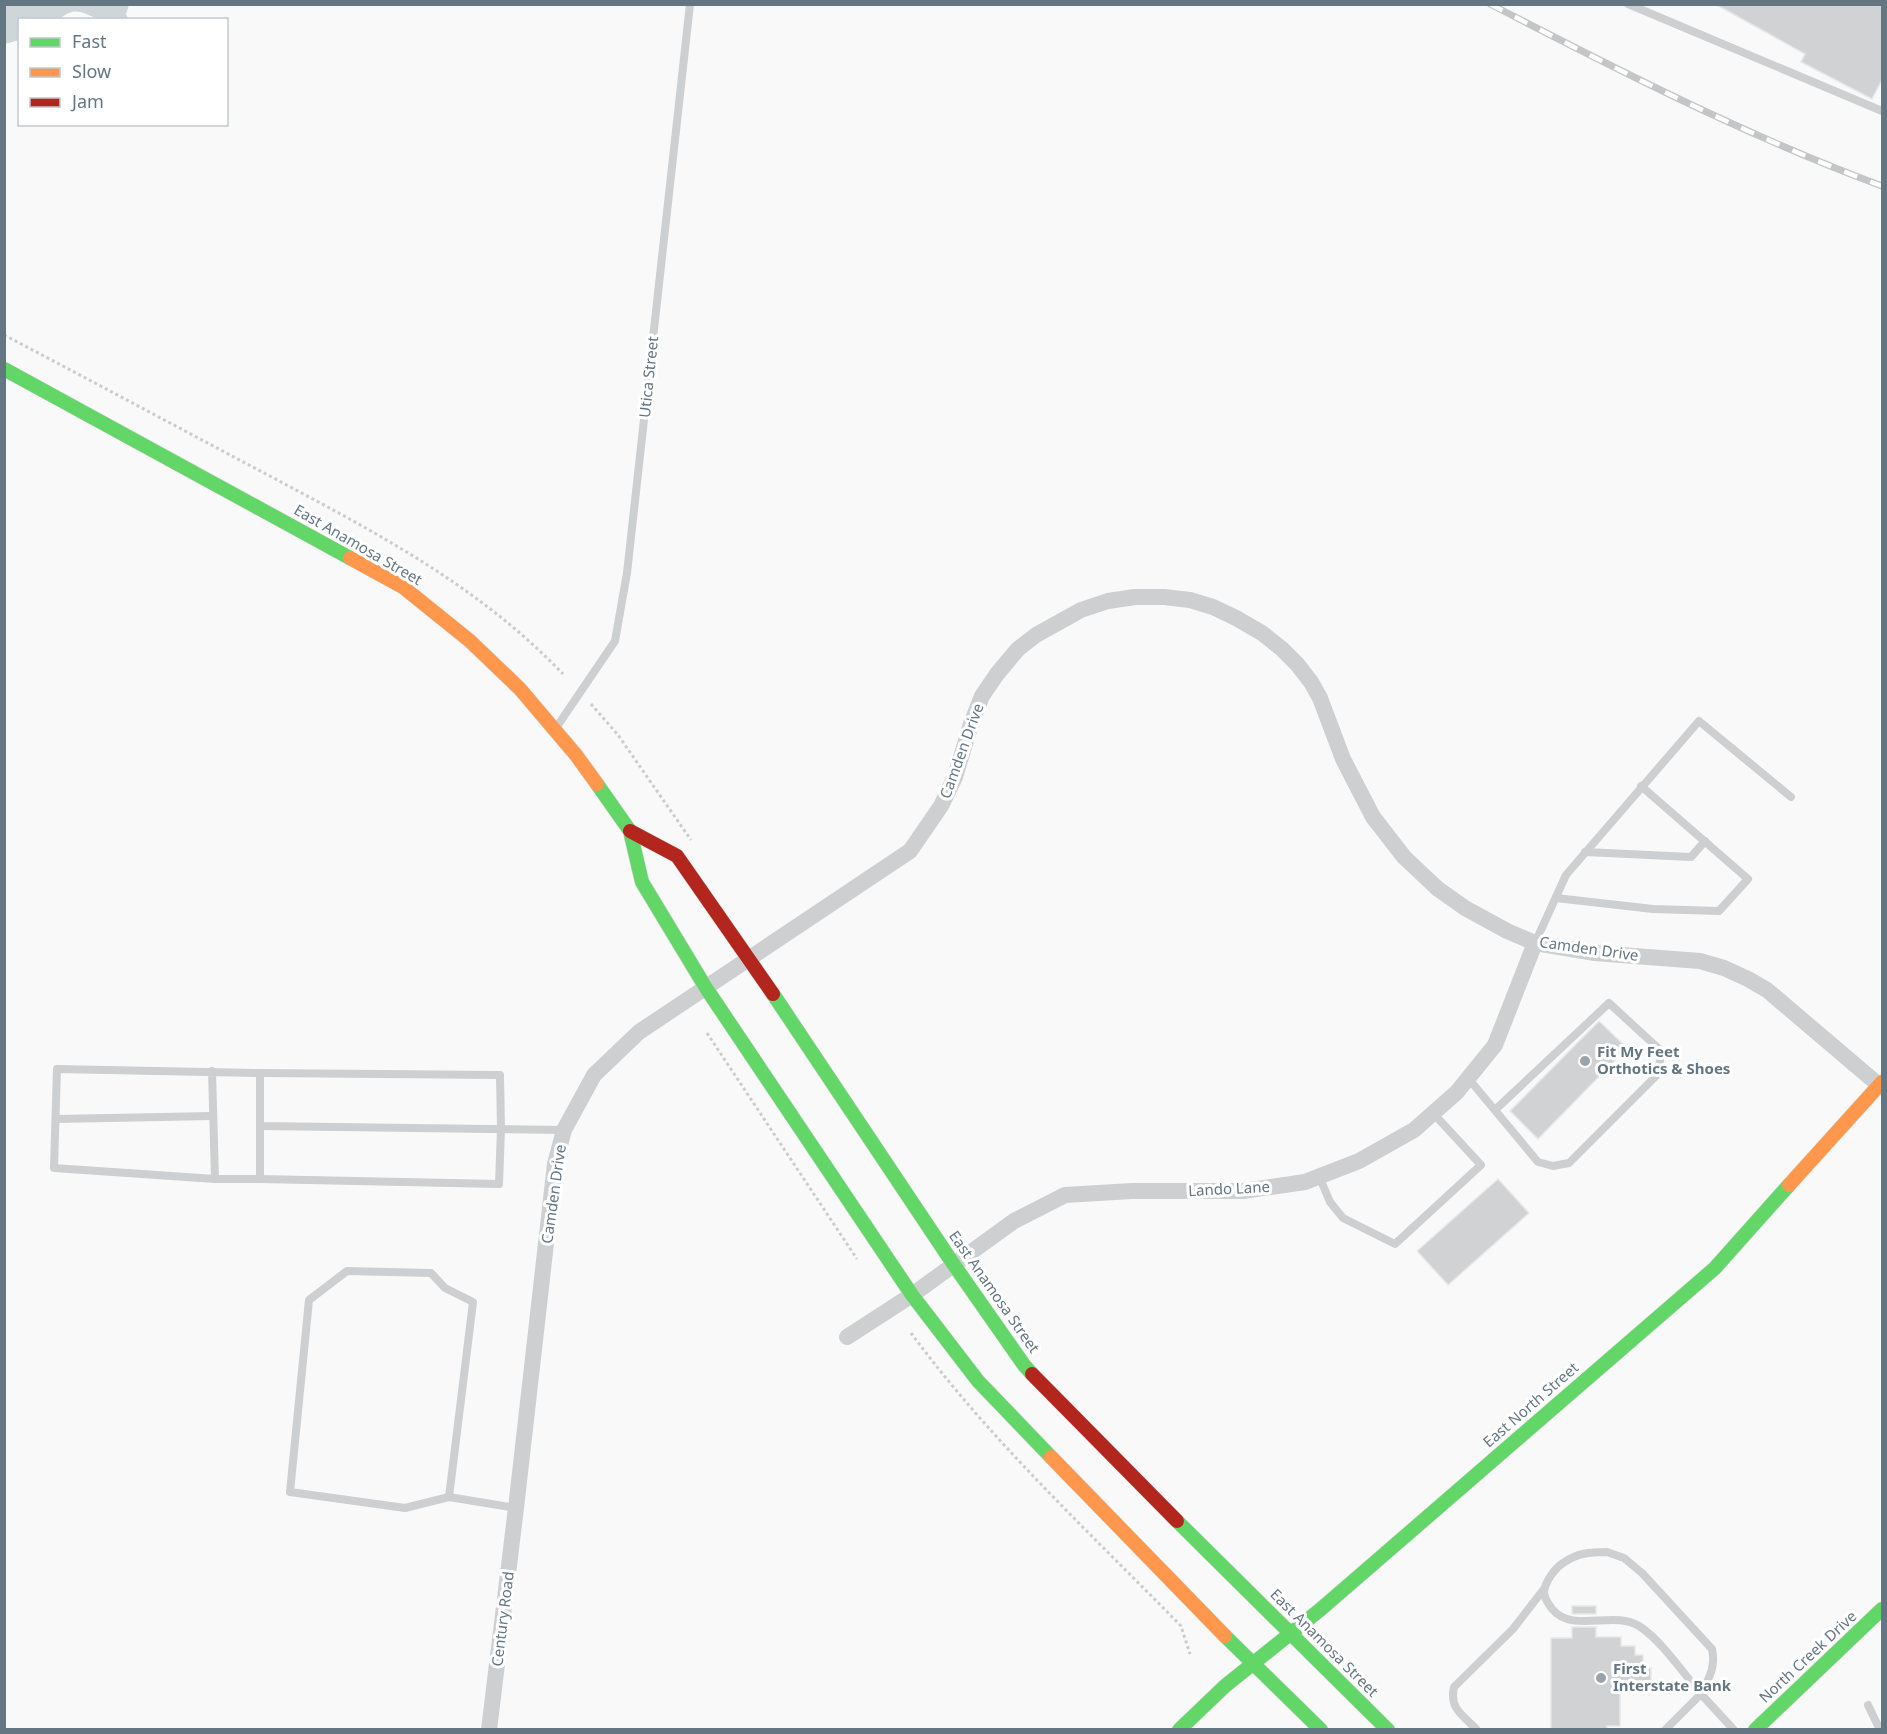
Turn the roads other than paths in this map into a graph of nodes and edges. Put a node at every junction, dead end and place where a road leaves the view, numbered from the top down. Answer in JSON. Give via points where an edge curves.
{"nodes":[{"id":1,"x":690,"y":4,"type":"edge"},
{"id":2,"x":1628,"y":4,"type":"edge"},
{"id":3,"x":1882,"y":111,"type":"edge"},
{"id":4,"x":4,"y":369,"type":"edge"},
{"id":5,"x":555,"y":730,"type":"junction"},
{"id":6,"x":1641,"y":786,"type":"junction"},
{"id":7,"x":1791,"y":797,"type":"dead end"},
{"id":8,"x":630,"y":831,"type":"junction"},
{"id":9,"x":1705,"y":841,"type":"junction"},
{"id":10,"x":1585,"y":852,"type":"junction"},
{"id":11,"x":1556,"y":898,"type":"junction"},
{"id":12,"x":1536,"y":943,"type":"junction"},
{"id":13,"x":748,"y":959,"type":"junction"},
{"id":14,"x":706,"y":988,"type":"junction"},
{"id":15,"x":212,"y":1071,"type":"junction"},
{"id":16,"x":260,"y":1073,"type":"junction"},
{"id":17,"x":1468,"y":1078,"type":"junction"},
{"id":18,"x":1881,"y":1084,"type":"edge"},
{"id":19,"x":1495,"y":1110,"type":"junction"},
{"id":20,"x":1433,"y":1113,"type":"junction"},
{"id":21,"x":213,"y":1116,"type":"junction"},
{"id":22,"x":56,"y":1119,"type":"junction"},
{"id":23,"x":260,"y":1126,"type":"junction"},
{"id":24,"x":501,"y":1129,"type":"junction"},
{"id":25,"x":564,"y":1130,"type":"junction"},
{"id":26,"x":1319,"y":1176,"type":"junction"},
{"id":27,"x":215,"y":1179,"type":"junction"},
{"id":28,"x":260,"y":1179,"type":"junction"},
{"id":29,"x":954,"y":1265,"type":"junction"},
{"id":30,"x":912,"y":1295,"type":"junction"},
{"id":31,"x":847,"y":1337,"type":"dead end"},
{"id":32,"x":449,"y":1497,"type":"junction"},
{"id":33,"x":516,"y":1508,"type":"junction"},
{"id":34,"x":1544,"y":1589,"type":"junction"},
{"id":35,"x":1882,"y":1609,"type":"edge"},
{"id":36,"x":1291,"y":1634,"type":"junction"},
{"id":37,"x":1254,"y":1664,"type":"junction"},
{"id":38,"x":1701,"y":1694,"type":"junction"},
{"id":39,"x":1868,"y":1705,"type":"dead end"},
{"id":40,"x":489,"y":1730,"type":"edge"},
{"id":41,"x":1179,"y":1730,"type":"edge"},
{"id":42,"x":1321,"y":1730,"type":"edge"},
{"id":43,"x":1388,"y":1730,"type":"edge"},
{"id":44,"x":1477,"y":1730,"type":"edge"},
{"id":45,"x":1665,"y":1730,"type":"edge"},
{"id":46,"x":1734,"y":1730,"type":"edge"},
{"id":47,"x":1755,"y":1730,"type":"edge"},
{"id":48,"x":1880,"y":1730,"type":"edge"}],
"edges":[{"from":1,"to":5,"type":"lane","name":"Utica Street","via":[[627,573],[615,641]]},
{"from":2,"to":3,"type":"lane"},
{"from":4,"to":5,"type":"main road","name":"East Anamosa Street","via":[[403,587],[470,641],[520,689]]},
{"from":5,"to":8,"type":"main road","name":"East Anamosa Street"},
{"from":6,"to":7,"type":"lane","via":[[1699,721]]},
{"from":6,"to":9,"type":"lane"},
{"from":6,"to":10,"type":"lane"},
{"from":8,"to":13,"type":"main road","name":"East Anamosa Street","via":[[677,856]]},
{"from":8,"to":14,"type":"main road","name":"East Anamosa Street","via":[[642,882]]},
{"from":9,"to":10,"type":"lane","via":[[1691,857]]},
{"from":9,"to":11,"type":"lane","via":[[1748,879],[1719,911],[1653,909]]},
{"from":10,"to":11,"type":"lane","via":[[1566,874]]},
{"from":11,"to":12,"type":"lane"},
{"from":12,"to":13,"type":"street","name":"Camden Drive","via":[[1465,908],[1404,857],[1362,799],[1311,682],[1282,649],[1262,633],[1213,607],[1190,600],[1135,597],[1081,610],[1018,649],[982,696],[955,777],[941,806],[910,851]]},
{"from":12,"to":17,"type":"street","name":"Lando Lane","via":[[1495,1045]]},
{"from":12,"to":18,"type":"street","name":"Camden Drive","via":[[1595,953],[1700,961],[1724,968],[1767,990]]},
{"from":13,"to":14,"type":"street","name":"Camden Drive"},
{"from":13,"to":29,"type":"main road","name":"East Anamosa Street"},
{"from":14,"to":25,"type":"street","name":"Camden Drive","via":[[639,1032],[594,1075]]},
{"from":14,"to":30,"type":"main road","name":"East Anamosa Street"},
{"from":15,"to":16,"type":"lane"},
{"from":15,"to":21,"type":"lane"},
{"from":15,"to":22,"type":"lane","via":[[57,1069]]},
{"from":16,"to":23,"type":"lane"},
{"from":16,"to":24,"type":"lane","via":[[500,1075]]},
{"from":17,"to":19,"type":"lane"},
{"from":17,"to":20,"type":"street","name":"Lando Lane"},
{"from":18,"to":36,"type":"main road","name":"East North Street","via":[[1714,1268]]},
{"from":19,"to":19,"type":"lane","via":[[1538,1162],[1553,1166],[1569,1162],[1656,1076],[1660,1050],[1609,1003]]},
{"from":20,"to":26,"type":"street","name":"Lando Lane","via":[[1414,1130],[1359,1161]]},
{"from":20,"to":26,"type":"lane","via":[[1481,1165],[1395,1244],[1343,1218],[1330,1202]]},
{"from":21,"to":22,"type":"lane"},
{"from":21,"to":27,"type":"lane"},
{"from":22,"to":27,"type":"lane","via":[[54,1168]]},
{"from":23,"to":24,"type":"lane"},
{"from":23,"to":28,"type":"lane"},
{"from":24,"to":25,"type":"lane"},
{"from":24,"to":28,"type":"lane","via":[[499,1184]]},
{"from":25,"to":33,"type":"street","name":"Camden Drive","via":[[555,1164]]},
{"from":26,"to":29,"type":"street","name":"Lando Lane","via":[[1305,1182],[1243,1191],[1065,1195],[1014,1221]]},
{"from":27,"to":28,"type":"lane"},
{"from":29,"to":30,"type":"street","name":"Lando Lane"},
{"from":29,"to":36,"type":"main road","name":"East Anamosa Street","via":[[1024,1365]]},
{"from":30,"to":31,"type":"street","name":"Lando Lane"},
{"from":30,"to":37,"type":"main road","name":"East Anamosa Street","via":[[978,1381]]},
{"from":32,"to":32,"type":"lane","via":[[473,1302],[445,1288],[431,1273],[347,1271],[309,1300],[290,1492],[405,1508]]},
{"from":32,"to":33,"type":"lane"},
{"from":33,"to":40,"type":"street","name":"Century Road"},
{"from":34,"to":38,"type":"lane","via":[[1545,1600],[1556,1614],[1569,1620],[1619,1620],[1637,1625]]},
{"from":34,"to":38,"type":"lane","via":[[1562,1563],[1583,1553],[1607,1552],[1624,1558],[1712,1649],[1715,1662]]},
{"from":34,"to":44,"type":"lane","via":[[1513,1629],[1454,1687],[1454,1707]]},
{"from":35,"to":47,"type":"main road","name":"North Creek Drive"},
{"from":36,"to":37,"type":"main road","name":"East North Street"},
{"from":36,"to":43,"type":"main road","name":"East Anamosa Street"},
{"from":37,"to":41,"type":"main road","name":"East North Street"},
{"from":37,"to":42,"type":"main road","name":"East Anamosa Street"},
{"from":38,"to":45,"type":"lane"},
{"from":38,"to":46,"type":"lane"},
{"from":39,"to":48,"type":"lane"}]}
